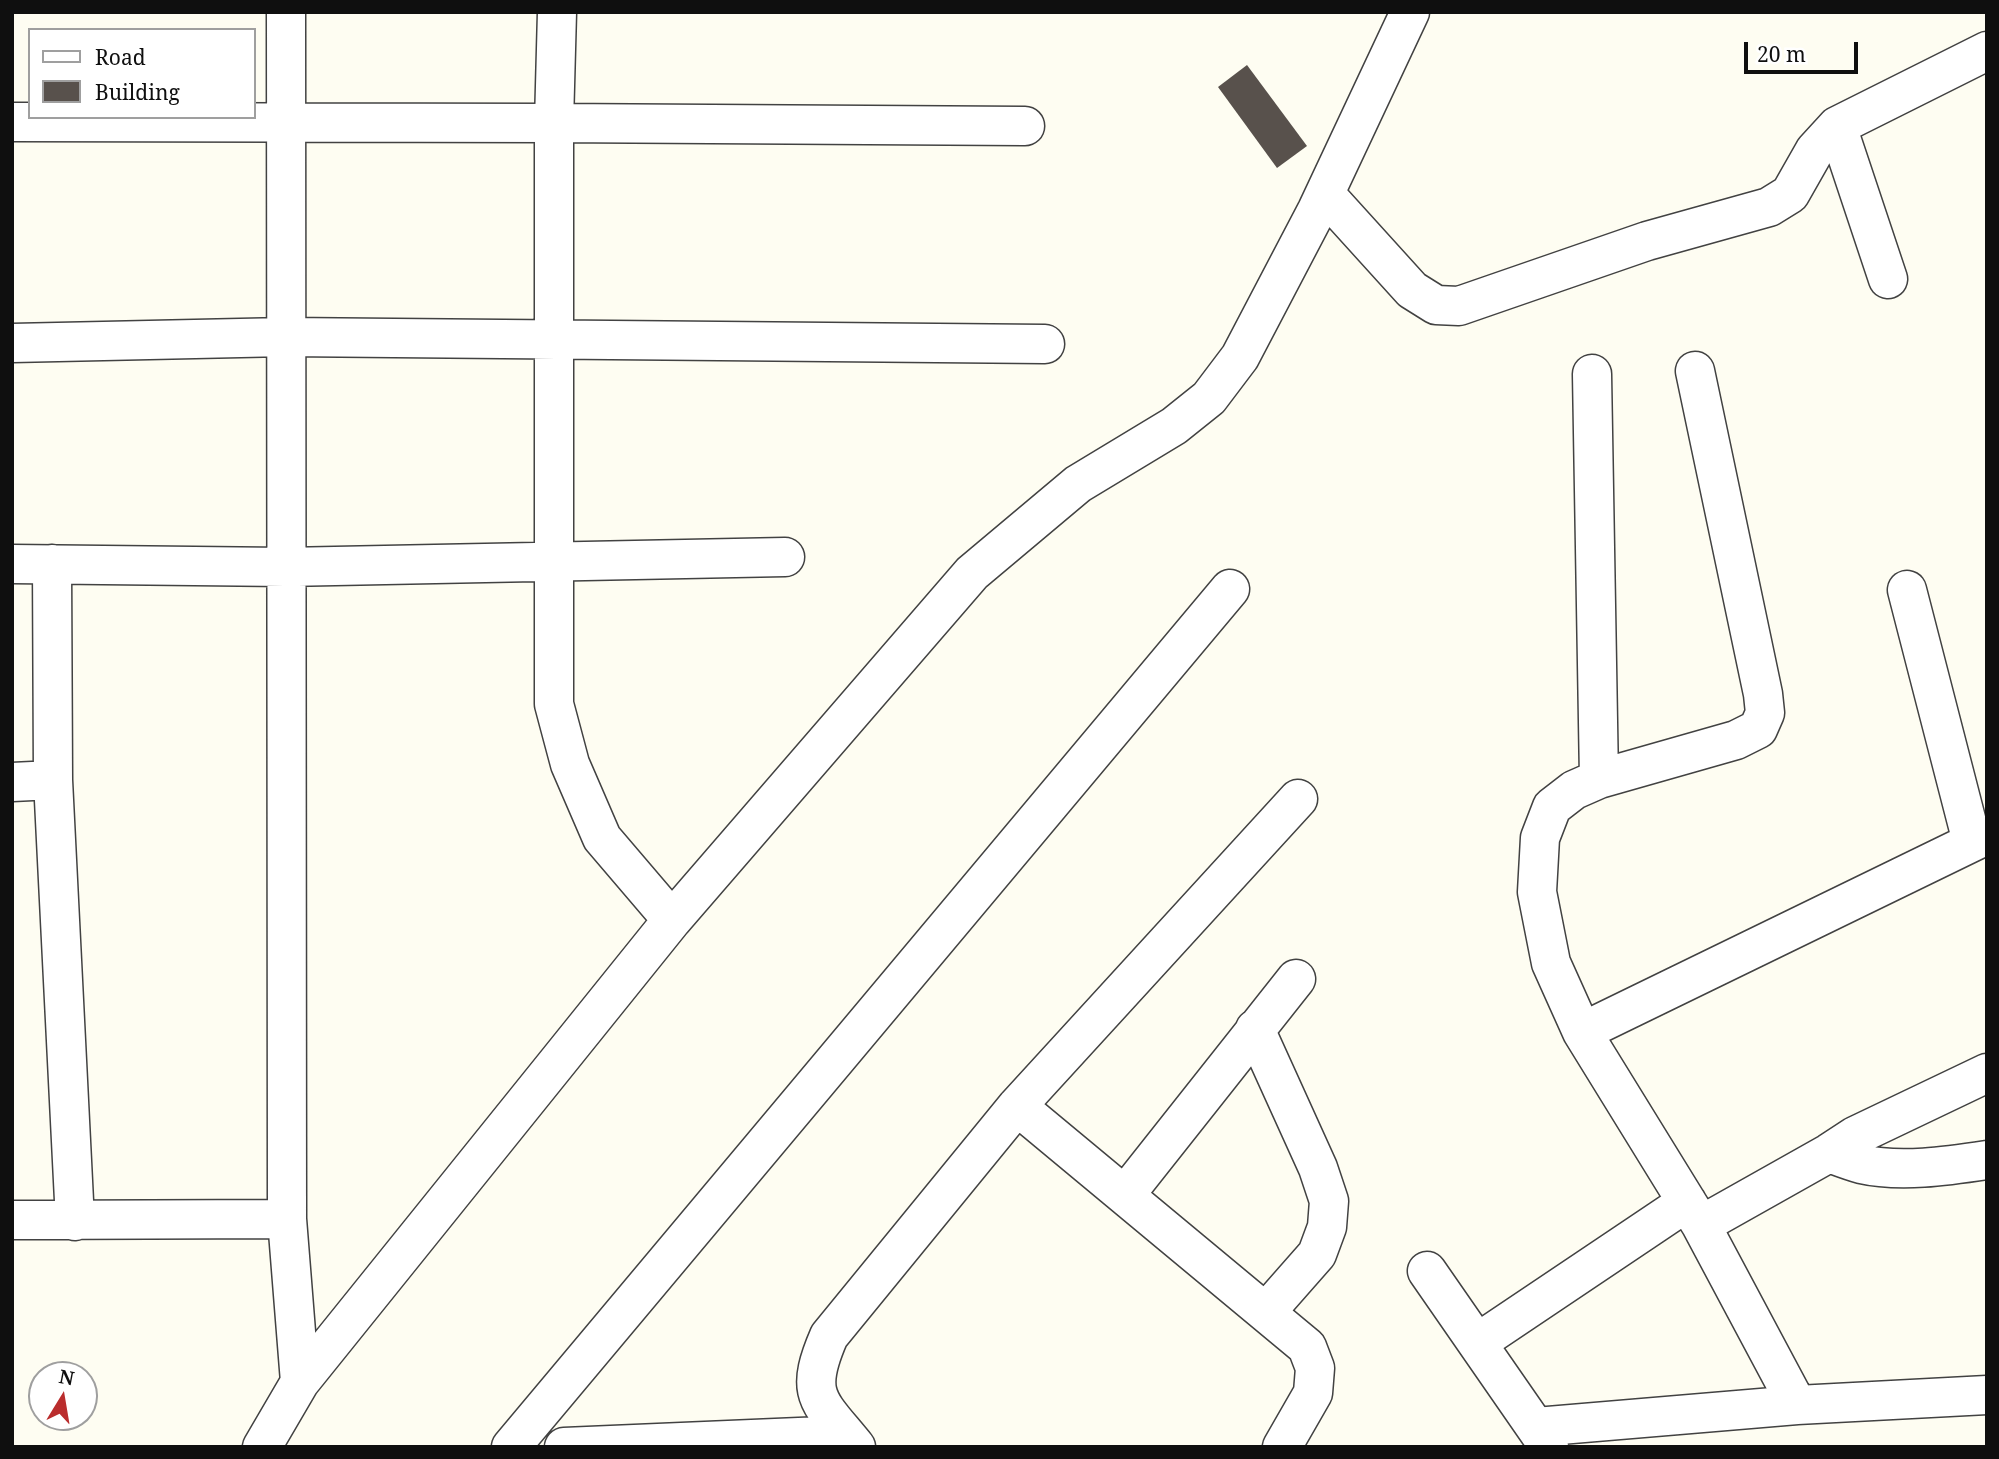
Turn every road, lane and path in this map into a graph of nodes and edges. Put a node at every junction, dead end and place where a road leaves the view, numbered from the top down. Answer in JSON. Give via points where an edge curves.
{"nodes":[{"id":1,"x":286,"y":12,"type":"edge"},
{"id":2,"x":557,"y":12,"type":"edge"},
{"id":3,"x":1402,"y":18,"type":"edge"},
{"id":4,"x":1987,"y":51,"type":"edge"},
{"id":5,"x":284,"y":121,"type":"junction"},
{"id":6,"x":12,"y":122,"type":"edge"},
{"id":7,"x":554,"y":122,"type":"junction"},
{"id":8,"x":1025,"y":126,"type":"dead end"},
{"id":9,"x":1837,"y":126,"type":"junction"},
{"id":10,"x":1325,"y":194,"type":"junction"},
{"id":11,"x":1888,"y":279,"type":"dead end"},
{"id":12,"x":286,"y":337,"type":"junction"},
{"id":13,"x":554,"y":340,"type":"junction"},
{"id":14,"x":12,"y":342,"type":"edge"},
{"id":15,"x":1045,"y":344,"type":"dead end"},
{"id":16,"x":1695,"y":371,"type":"dead end"},
{"id":17,"x":1592,"y":374,"type":"dead end"},
{"id":18,"x":785,"y":557,"type":"dead end"},
{"id":19,"x":554,"y":560,"type":"junction"},
{"id":20,"x":12,"y":564,"type":"edge"},
{"id":21,"x":52,"y":564,"type":"junction"},
{"id":22,"x":285,"y":567,"type":"junction"},
{"id":23,"x":1230,"y":589,"type":"dead end"},
{"id":24,"x":1907,"y":590,"type":"dead end"},
{"id":25,"x":1599,"y":779,"type":"junction"},
{"id":26,"x":53,"y":780,"type":"junction"},
{"id":27,"x":12,"y":782,"type":"edge"},
{"id":28,"x":1298,"y":799,"type":"dead end"},
{"id":29,"x":1980,"y":839,"type":"edge"},
{"id":30,"x":672,"y":920,"type":"junction"},
{"id":31,"x":1296,"y":979,"type":"dead end"},
{"id":32,"x":1255,"y":1030,"type":"junction"},
{"id":33,"x":1582,"y":1032,"type":"junction"},
{"id":34,"x":1987,"y":1073,"type":"edge"},
{"id":35,"x":1017,"y":1106,"type":"junction"},
{"id":36,"x":1829,"y":1153,"type":"junction"},
{"id":37,"x":1987,"y":1160,"type":"edge"},
{"id":38,"x":1125,"y":1195,"type":"junction"},
{"id":39,"x":1694,"y":1213,"type":"junction"},
{"id":40,"x":287,"y":1219,"type":"junction"},
{"id":41,"x":12,"y":1220,"type":"edge"},
{"id":42,"x":75,"y":1221,"type":"junction"},
{"id":43,"x":1427,"y":1271,"type":"dead end"},
{"id":44,"x":1266,"y":1312,"type":"junction"},
{"id":45,"x":1477,"y":1343,"type":"junction"},
{"id":46,"x":300,"y":1382,"type":"junction"},
{"id":47,"x":1987,"y":1395,"type":"edge"},
{"id":48,"x":1797,"y":1405,"type":"junction"},
{"id":49,"x":1542,"y":1437,"type":"edge"},
{"id":50,"x":851,"y":1441,"type":"edge"},
{"id":51,"x":262,"y":1447,"type":"edge"},
{"id":52,"x":510,"y":1447,"type":"edge"},
{"id":53,"x":564,"y":1447,"type":"edge"},
{"id":54,"x":1282,"y":1447,"type":"edge"}],
"edges":[{"from":1,"to":5,"type":"street"},
{"from":2,"to":7,"type":"street"},
{"from":3,"to":10,"type":"street"},
{"from":4,"to":9,"type":"street"},
{"from":5,"to":6,"type":"street"},
{"from":5,"to":7,"type":"street"},
{"from":5,"to":12,"type":"street"},
{"from":7,"to":8,"type":"street"},
{"from":7,"to":13,"type":"street"},
{"from":9,"to":10,"type":"street","via":[[1815,150],[1790,194],[1769,207],[1647,241],[1459,306],[1436,305],[1412,290]]},
{"from":9,"to":11,"type":"street"},
{"from":10,"to":30,"type":"street","via":[[1240,357],[1209,398],[1174,426],[1078,484],[972,573]]},
{"from":12,"to":13,"type":"street"},
{"from":12,"to":14,"type":"street"},
{"from":12,"to":22,"type":"street"},
{"from":13,"to":15,"type":"street"},
{"from":13,"to":19,"type":"street"},
{"from":16,"to":25,"type":"street","via":[[1765,713],[1758,729],[1736,740]]},
{"from":17,"to":25,"type":"street"},
{"from":18,"to":19,"type":"street"},
{"from":19,"to":22,"type":"street"},
{"from":19,"to":30,"type":"street","via":[[554,704],[570,764],[603,838]]},
{"from":20,"to":21,"type":"street"},
{"from":21,"to":22,"type":"street"},
{"from":21,"to":26,"type":"street"},
{"from":22,"to":40,"type":"street"},
{"from":23,"to":52,"type":"street"},
{"from":24,"to":29,"type":"street"},
{"from":25,"to":33,"type":"street","via":[[1552,807],[1539,851],[1537,892],[1551,963]]},
{"from":26,"to":27,"type":"street"},
{"from":26,"to":42,"type":"street"},
{"from":28,"to":35,"type":"street"},
{"from":29,"to":33,"type":"street"},
{"from":30,"to":46,"type":"street"},
{"from":31,"to":32,"type":"street"},
{"from":32,"to":38,"type":"street"},
{"from":32,"to":44,"type":"street","via":[[1329,1201],[1327,1227],[1317,1254]]},
{"from":33,"to":39,"type":"street"},
{"from":34,"to":36,"type":"street"},
{"from":35,"to":38,"type":"street"},
{"from":35,"to":50,"type":"street","via":[[829,1336],[818,1362],[816,1385],[823,1408]]},
{"from":36,"to":37,"type":"street","via":[[1862,1164],[1896,1167]]},
{"from":36,"to":39,"type":"street"},
{"from":38,"to":44,"type":"street"},
{"from":39,"to":45,"type":"street"},
{"from":39,"to":48,"type":"street"},
{"from":40,"to":42,"type":"street"},
{"from":40,"to":46,"type":"street"},
{"from":41,"to":42,"type":"street"},
{"from":43,"to":45,"type":"street"},
{"from":44,"to":54,"type":"street","via":[[1307,1347],[1315,1368],[1313,1393]]},
{"from":45,"to":49,"type":"street"},
{"from":46,"to":51,"type":"street"},
{"from":47,"to":48,"type":"street"},
{"from":48,"to":49,"type":"street"},
{"from":50,"to":53,"type":"street"}]}
